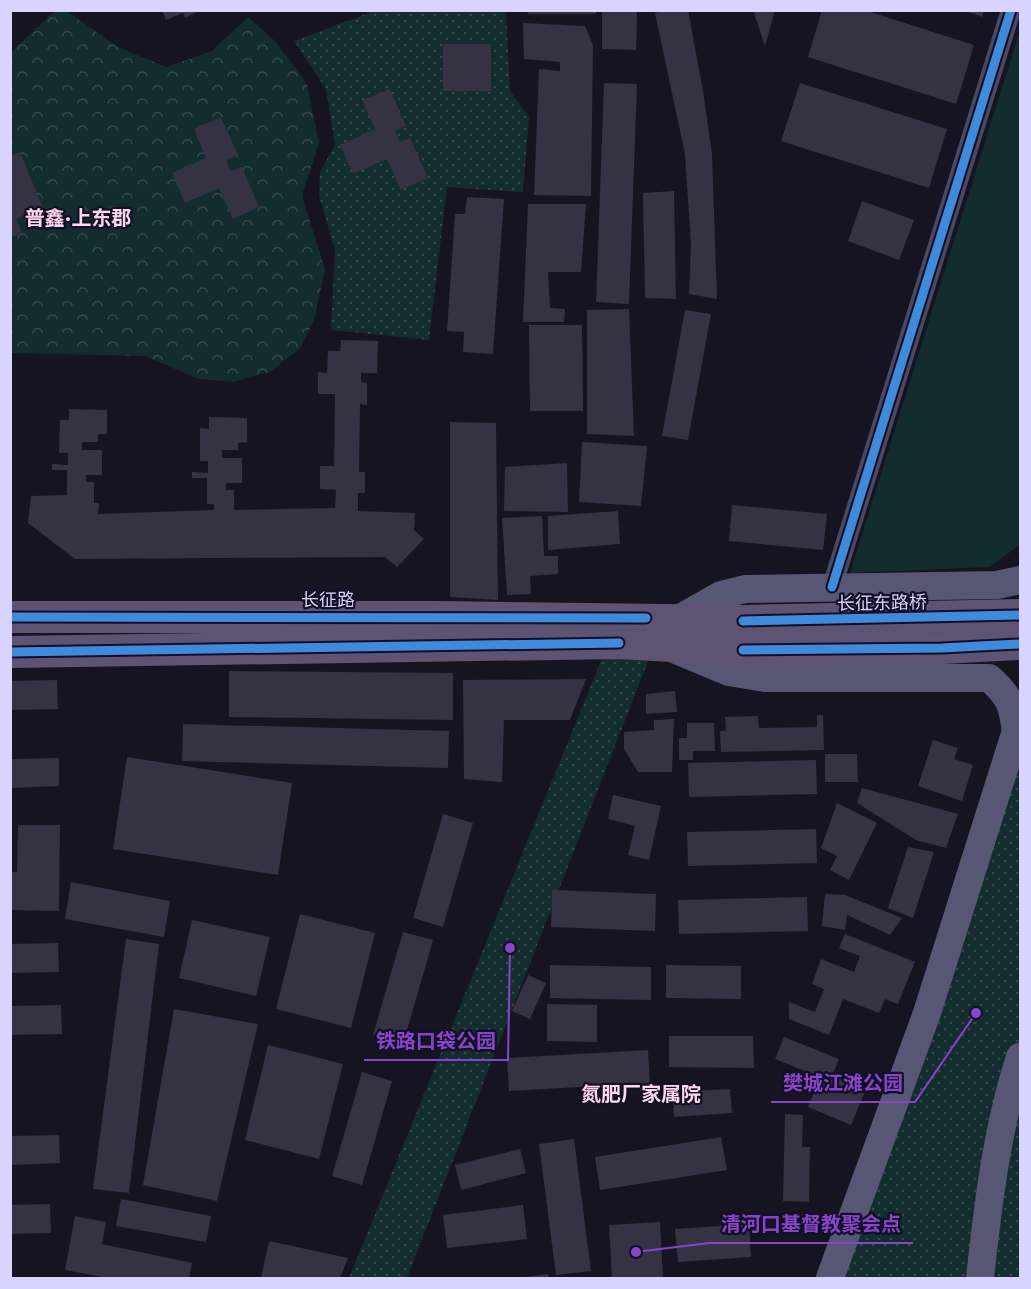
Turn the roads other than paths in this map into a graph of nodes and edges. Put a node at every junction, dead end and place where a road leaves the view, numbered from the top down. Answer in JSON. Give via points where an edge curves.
{"nodes":[{"id":1,"x":1011,"y":10,"type":"edge"},
{"id":2,"x":1013,"y":583,"type":"edge"},
{"id":3,"x":832,"y":587,"type":"junction"},
{"id":4,"x":1020,"y":615,"type":"edge"},
{"id":5,"x":10,"y":617,"type":"edge"},
{"id":6,"x":679,"y":619,"type":"junction"},
{"id":7,"x":743,"y":635,"type":"junction"},
{"id":8,"x":1020,"y":644,"type":"edge"},
{"id":9,"x":662,"y":645,"type":"junction"},
{"id":10,"x":10,"y":652,"type":"edge"},
{"id":11,"x":989,"y":678,"type":"junction"},
{"id":12,"x":1020,"y":678,"type":"edge"},
{"id":13,"x":1018,"y":726,"type":"edge"},
{"id":14,"x":1020,"y":1057,"type":"edge"},
{"id":15,"x":830,"y":1278,"type":"edge"},
{"id":16,"x":980,"y":1278,"type":"edge"}],
"edges":[{"from":1,"to":3,"type":"street"},
{"from":2,"to":3,"type":"street"},
{"from":3,"to":6,"type":"street","via":[[745,589],[721,595]]},
{"from":4,"to":7,"type":"main road","name":"长征东路桥"},
{"from":5,"to":6,"type":"main road","name":"长征路"},
{"from":6,"to":7,"type":"main road","name":"长征路"},
{"from":7,"to":8,"type":"main road","via":[[942,648]]},
{"from":7,"to":9,"type":"main road"},
{"from":9,"to":10,"type":"main road"},
{"from":9,"to":11,"type":"street","via":[[729,672],[765,678]]},
{"from":11,"to":12,"type":"street"},
{"from":11,"to":13,"type":"street","via":[[1006,693]]},
{"from":13,"to":15,"type":"street","via":[[927,1013]]},
{"from":14,"to":16,"type":"street","via":[[990,1191]]}]}
